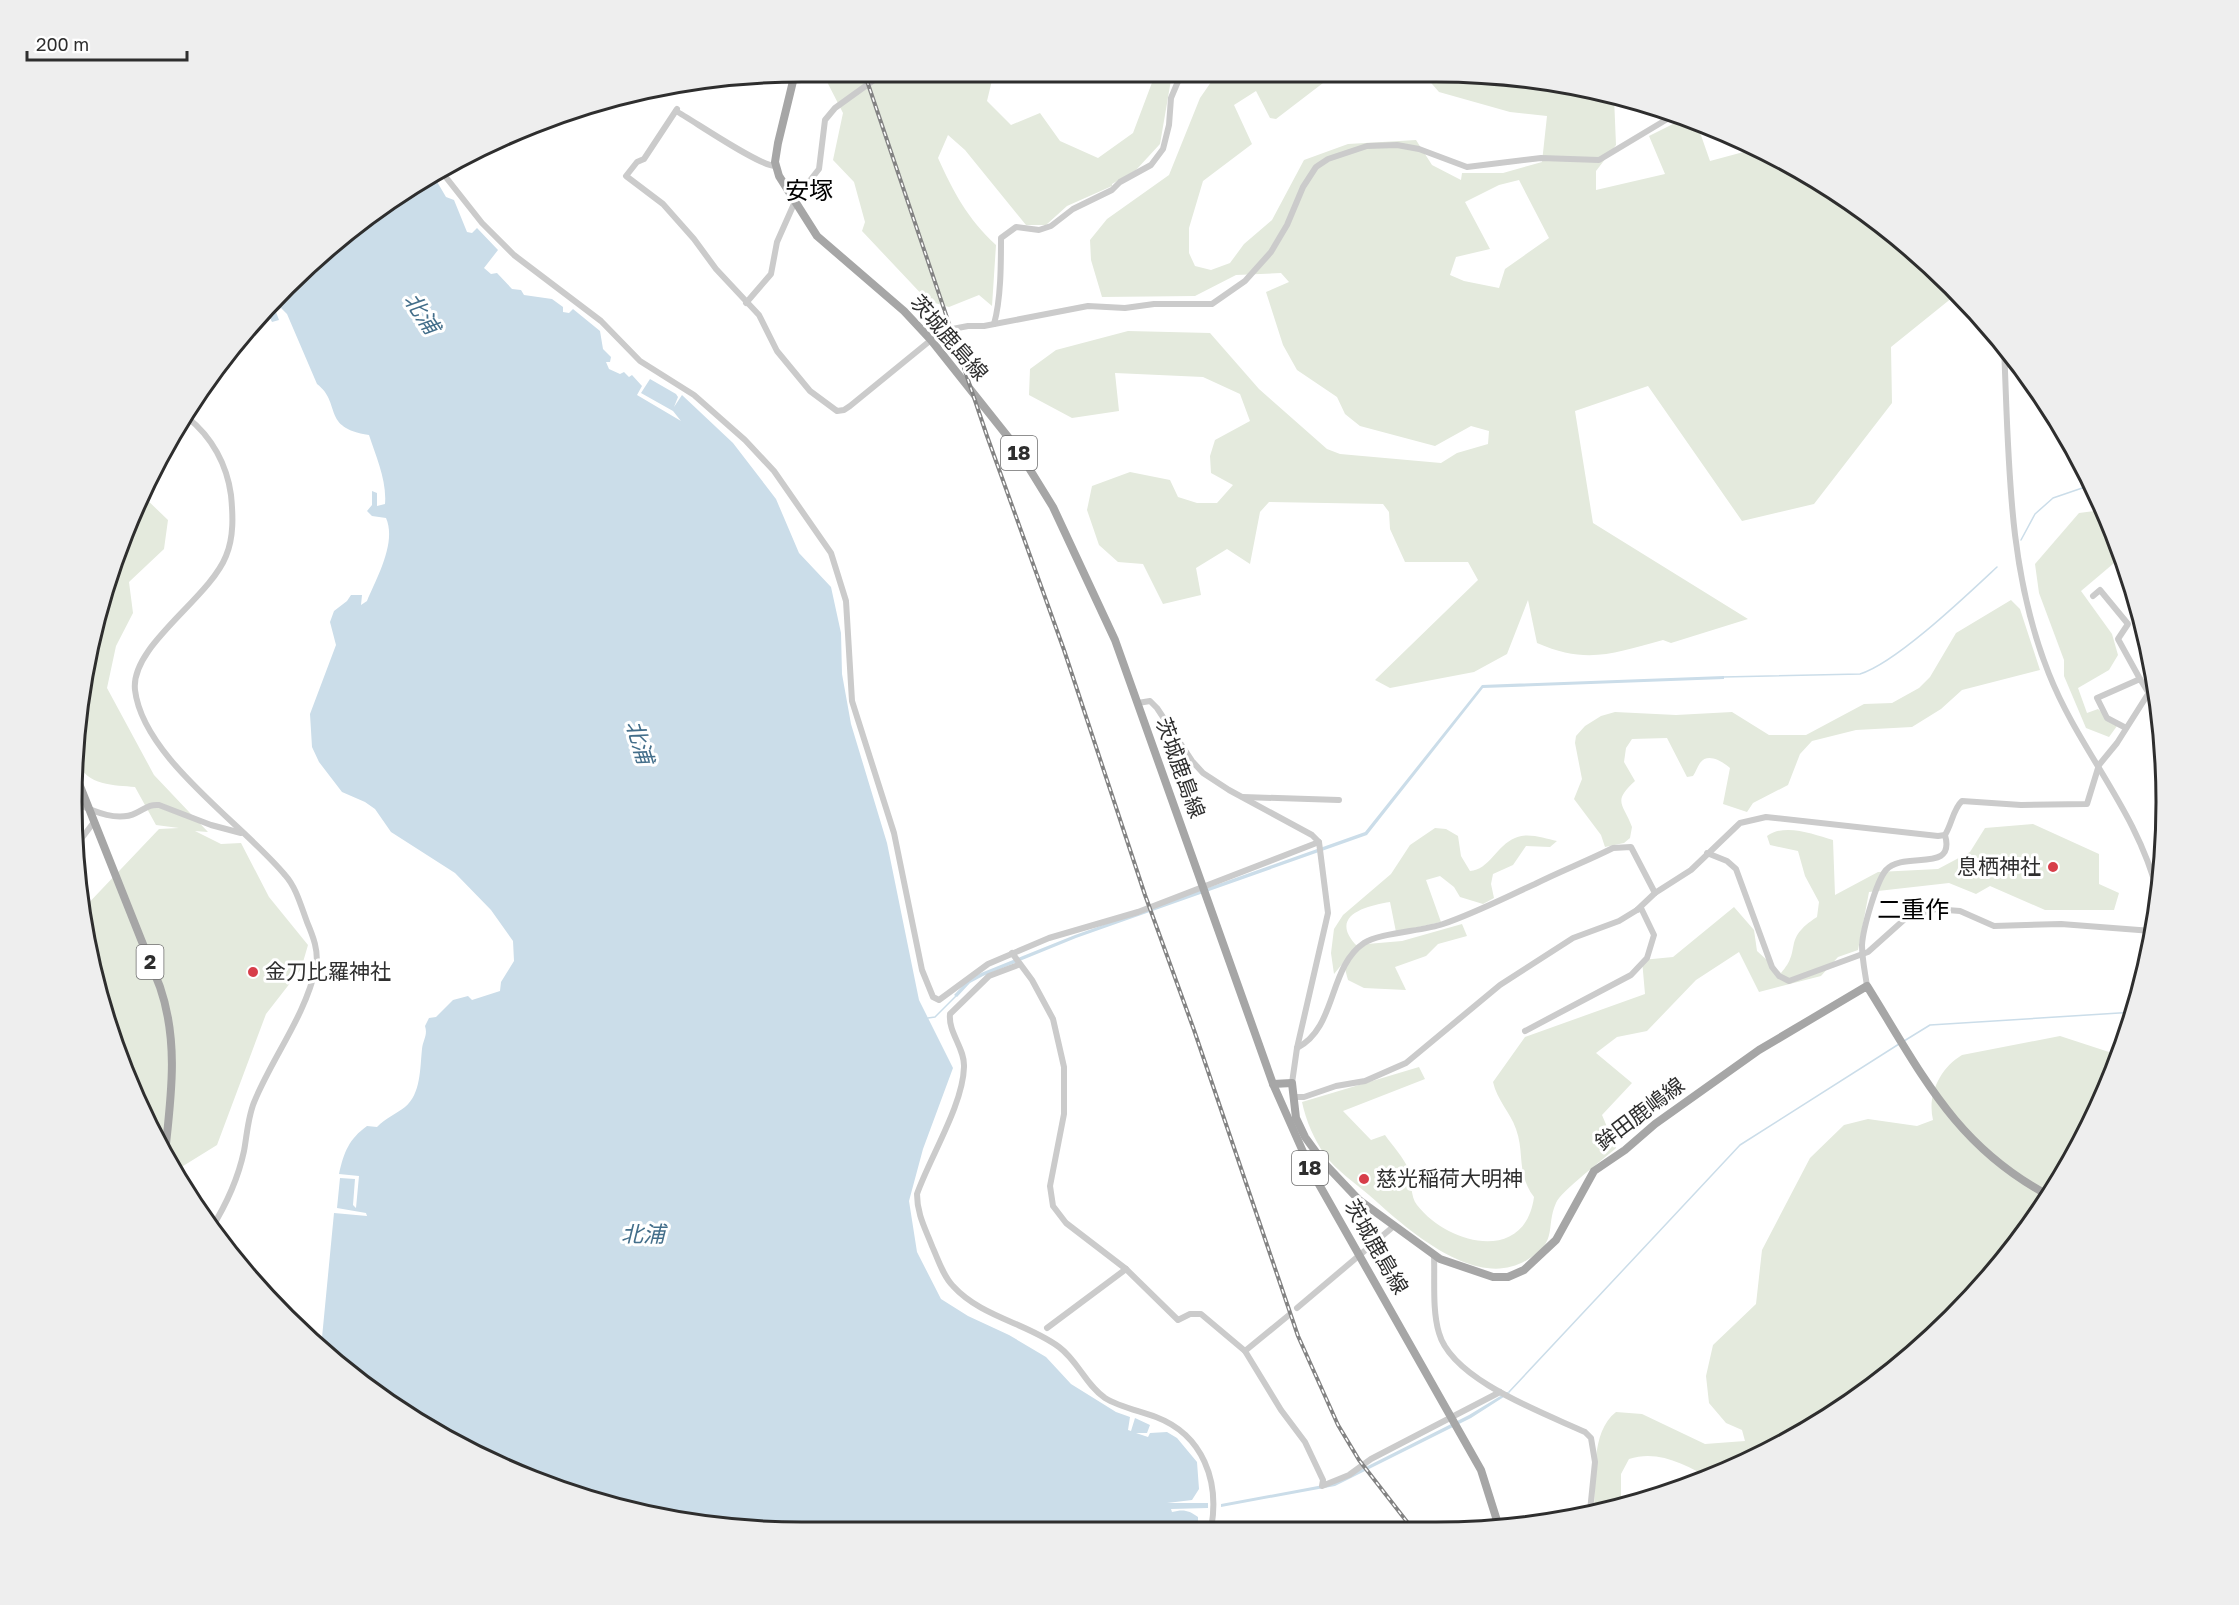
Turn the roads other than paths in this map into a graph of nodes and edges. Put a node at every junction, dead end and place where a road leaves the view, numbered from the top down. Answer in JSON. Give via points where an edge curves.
{"nodes":[{"id":1,"x":793,"y":82,"type":"edge"},
{"id":2,"x":872,"y":82,"type":"edge"},
{"id":3,"x":1178,"y":82,"type":"edge"},
{"id":4,"x":1665,"y":120,"type":"edge"},
{"id":5,"x":776,"y":166,"type":"junction"},
{"id":6,"x":446,"y":177,"type":"edge"},
{"id":7,"x":795,"y":202,"type":"junction"},
{"id":8,"x":746,"y":303,"type":"junction"},
{"id":9,"x":994,"y":324,"type":"junction"},
{"id":10,"x":931,"y":340,"type":"junction"},
{"id":11,"x":2005,"y":360,"type":"edge"},
{"id":12,"x":192,"y":422,"type":"edge"},
{"id":13,"x":2093,"y":596,"type":"dead end"},
{"id":14,"x":2140,"y":679,"type":"junction"},
{"id":15,"x":2147,"y":691,"type":"edge"},
{"id":16,"x":2148,"y":692,"type":"edge"},
{"id":17,"x":1138,"y":703,"type":"junction"},
{"id":18,"x":2126,"y":728,"type":"junction"},
{"id":19,"x":2099,"y":765,"type":"junction"},
{"id":20,"x":82,"y":792,"type":"edge"},
{"id":21,"x":1242,"y":797,"type":"junction"},
{"id":22,"x":1339,"y":800,"type":"dead end"},
{"id":23,"x":82,"y":806,"type":"edge"},
{"id":24,"x":89,"y":809,"type":"junction"},
{"id":25,"x":94,"y":822,"type":"junction"},
{"id":26,"x":245,"y":834,"type":"junction"},
{"id":27,"x":1945,"y":835,"type":"junction"},
{"id":28,"x":83,"y":836,"type":"edge"},
{"id":29,"x":1320,"y":847,"type":"junction"},
{"id":30,"x":1707,"y":853,"type":"junction"},
{"id":31,"x":2153,"y":872,"type":"edge"},
{"id":32,"x":1203,"y":888,"type":"junction"},
{"id":33,"x":1655,"y":893,"type":"junction"},
{"id":34,"x":1637,"y":910,"type":"junction"},
{"id":35,"x":2145,"y":930,"type":"edge"},
{"id":36,"x":1012,"y":953,"type":"junction"},
{"id":37,"x":1863,"y":953,"type":"junction"},
{"id":38,"x":1018,"y":965,"type":"junction"},
{"id":39,"x":1867,"y":986,"type":"junction"},
{"id":40,"x":1525,"y":1031,"type":"dead end"},
{"id":41,"x":1297,"y":1048,"type":"junction"},
{"id":42,"x":1292,"y":1083,"type":"junction"},
{"id":43,"x":1273,"y":1084,"type":"junction"},
{"id":44,"x":1293,"y":1097,"type":"junction"},
{"id":45,"x":166,"y":1139,"type":"edge"},
{"id":46,"x":1324,"y":1163,"type":"junction"},
{"id":47,"x":1312,"y":1172,"type":"junction"},
{"id":48,"x":2042,"y":1191,"type":"edge"},
{"id":49,"x":216,"y":1220,"type":"edge"},
{"id":50,"x":1394,"y":1226,"type":"junction"},
{"id":51,"x":1360,"y":1255,"type":"junction"},
{"id":52,"x":1434,"y":1255,"type":"junction"},
{"id":53,"x":1126,"y":1269,"type":"junction"},
{"id":54,"x":1297,"y":1308,"type":"dead end"},
{"id":55,"x":1289,"y":1315,"type":"dead end"},
{"id":56,"x":1047,"y":1328,"type":"dead end"},
{"id":57,"x":1245,"y":1351,"type":"junction"},
{"id":58,"x":1500,"y":1392,"type":"junction"},
{"id":59,"x":1451,"y":1418,"type":"junction"},
{"id":60,"x":1590,"y":1506,"type":"edge"},
{"id":61,"x":1497,"y":1520,"type":"edge"},
{"id":62,"x":1211,"y":1522,"type":"edge"}],
"edges":[{"from":1,"to":5,"type":"main road"},
{"from":2,"to":7,"type":"street","via":[[825,120],[819,169]]},
{"from":3,"to":9,"type":"street","via":[[1171,98],[1163,149],[1150,165],[1051,226],[1039,230],[1016,226],[1001,238],[999,305]]},
{"from":4,"to":9,"type":"street","via":[[1599,160],[1541,158],[1467,167],[1397,144],[1367,146],[1316,167],[1271,252],[1245,281],[1212,304],[1088,306]]},
{"from":5,"to":7,"type":"main road","name":"茨城鹿島線","number":"18"},
{"from":5,"to":8,"type":"street","via":[[753,159],[677,110],[644,159],[626,176],[663,204]]},
{"from":6,"to":36,"type":"street","via":[[514,255],[601,321],[640,361],[718,414],[774,471],[831,553],[841,579],[846,601],[852,701],[894,833],[927,988],[939,1000],[981,969]]},
{"from":7,"to":8,"type":"street","via":[[777,242],[771,274]]},
{"from":7,"to":10,"type":"main road","name":"茨城鹿島線","number":"18","via":[[817,236],[904,310]]},
{"from":8,"to":10,"type":"street","via":[[763,320],[777,351],[802,382],[837,411],[850,406]]},
{"from":9,"to":10,"type":"street","via":[[942,331]]},
{"from":10,"to":17,"type":"main road","name":"茨城鹿島線","number":"18","via":[[1016,447],[1053,507],[1101,607]]},
{"from":11,"to":19,"type":"street","via":[[2013,528],[2022,589],[2050,676]]},
{"from":12,"to":26,"type":"street","via":[[214,447],[226,473],[232,504],[230,544],[208,586],[140,661],[135,690],[161,746],[204,796]]},
{"from":13,"to":14,"type":"street","via":[[2100,590],[2128,624],[2118,639]]},
{"from":14,"to":15,"type":"street"},
{"from":14,"to":18,"type":"street","via":[[2097,698],[2107,718]]},
{"from":16,"to":18,"type":"street"},
{"from":17,"to":21,"type":"street","via":[[1150,701],[1192,761],[1214,781]]},
{"from":17,"to":32,"type":"main road","name":"茨城鹿島線","number":"18"},
{"from":18,"to":19,"type":"street"},
{"from":19,"to":27,"type":"street","via":[[2086,804],[1962,801],[1955,808]]},
{"from":19,"to":31,"type":"street","via":[[2131,819]]},
{"from":20,"to":24,"type":"main road","number":"2"},
{"from":21,"to":22,"type":"street"},
{"from":21,"to":29,"type":"street","via":[[1312,835]]},
{"from":23,"to":24,"type":"street"},
{"from":24,"to":25,"type":"main road","number":"2"},
{"from":24,"to":26,"type":"street","via":[[126,816],[159,805]]},
{"from":25,"to":28,"type":"street"},
{"from":25,"to":45,"type":"main road","number":"2","via":[[160,987],[168,1018],[173,1071]]},
{"from":26,"to":49,"type":"street","via":[[287,876],[315,942],[317,957],[303,1008],[254,1102],[234,1184]]},
{"from":27,"to":30,"type":"street","via":[[1756,817],[1730,830]]},
{"from":27,"to":37,"type":"street","via":[[1947,848],[1935,859],[1899,861],[1886,871],[1864,932]]},
{"from":29,"to":32,"type":"street"},
{"from":29,"to":41,"type":"street","via":[[1328,913],[1326,931]]},
{"from":30,"to":33,"type":"street","via":[[1691,870]]},
{"from":30,"to":37,"type":"street","via":[[1736,869],[1772,967],[1785,980],[1795,980]]},
{"from":32,"to":36,"type":"street"},
{"from":32,"to":43,"type":"main road","name":"茨城鹿島線","number":"18"},
{"from":33,"to":34,"type":"street"},
{"from":33,"to":41,"type":"street","via":[[1631,847],[1626,845],[1468,915],[1372,939],[1349,958],[1320,1024],[1305,1044]]},
{"from":34,"to":40,"type":"street","via":[[1641,908],[1654,936],[1647,958],[1631,975]]},
{"from":34,"to":44,"type":"street","via":[[1573,938],[1500,985],[1406,1063],[1365,1081]]},
{"from":35,"to":37,"type":"street","via":[[2061,924],[1994,926],[1960,911],[1934,909],[1906,918]]},
{"from":36,"to":38,"type":"street"},
{"from":37,"to":39,"type":"street"},
{"from":38,"to":53,"type":"street","via":[[1032,980],[1053,1019],[1064,1067],[1064,1114],[1050,1186],[1053,1206],[1066,1223]]},
{"from":38,"to":62,"type":"street","via":[[988,976],[950,1014],[949,1024],[963,1054],[963,1078],[917,1194],[917,1212],[951,1285],[964,1297],[1059,1347],[1074,1361],[1088,1384],[1106,1399],[1164,1420],[1193,1441],[1210,1475]]},
{"from":39,"to":48,"type":"main road","via":[[1942,1106],[1989,1156]]},
{"from":39,"to":52,"type":"main road","name":"鉾田鹿嶋線","via":[[1759,1050],[1594,1172],[1556,1240],[1516,1275],[1493,1277]]},
{"from":41,"to":42,"type":"street"},
{"from":42,"to":43,"type":"main road"},
{"from":42,"to":44,"type":"main road","name":"鉾田鹿嶋線"},
{"from":43,"to":47,"type":"main road","name":"茨城鹿島線","number":"18"},
{"from":44,"to":46,"type":"main road","name":"鉾田鹿嶋線","via":[[1300,1128]]},
{"from":46,"to":47,"type":"street"},
{"from":46,"to":50,"type":"main road","name":"鉾田鹿嶋線","via":[[1359,1200]]},
{"from":47,"to":51,"type":"main road","name":"茨城鹿島線","number":"18"},
{"from":50,"to":51,"type":"street"},
{"from":50,"to":52,"type":"main road","name":"鉾田鹿嶋線"},
{"from":51,"to":54,"type":"street"},
{"from":51,"to":59,"type":"main road","name":"茨城鹿島線","number":"18"},
{"from":52,"to":58,"type":"street","via":[[1437,1324],[1442,1341],[1476,1377]]},
{"from":53,"to":56,"type":"street"},
{"from":53,"to":57,"type":"street","via":[[1178,1320],[1201,1314]]},
{"from":55,"to":57,"type":"street"},
{"from":57,"to":59,"type":"street","via":[[1305,1442],[1323,1480],[1322,1486]]},
{"from":58,"to":59,"type":"street"},
{"from":58,"to":60,"type":"street","via":[[1591,1438],[1594,1462]]},
{"from":59,"to":61,"type":"main road","name":"茨城鹿島線","number":"18","via":[[1487,1483]]}]}
